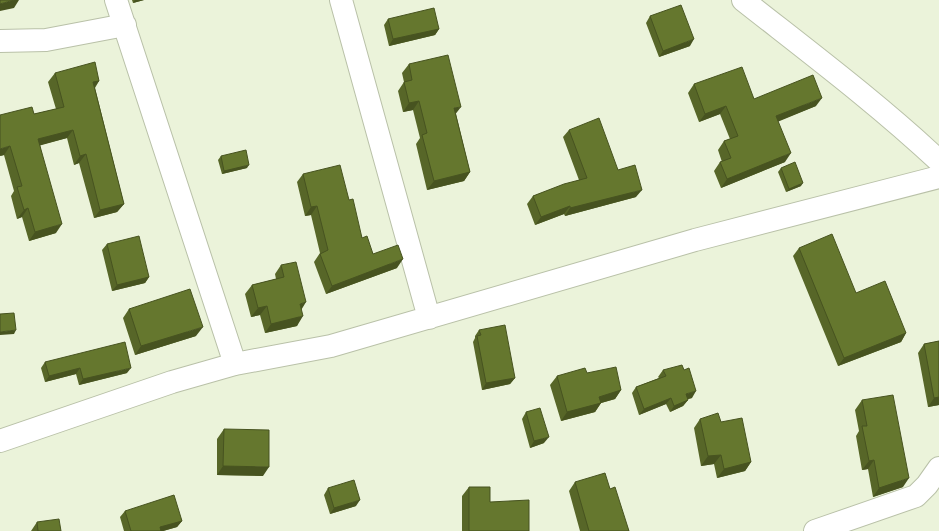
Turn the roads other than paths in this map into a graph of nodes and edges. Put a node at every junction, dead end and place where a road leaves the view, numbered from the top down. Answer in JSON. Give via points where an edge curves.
{"nodes":[{"id":1,"x":116,"y":0,"type":"edge"},
{"id":2,"x":341,"y":0,"type":"edge"},
{"id":3,"x":743,"y":0,"type":"edge"},
{"id":4,"x":125,"y":25,"type":"junction"},
{"id":5,"x":0,"y":41,"type":"edge"},
{"id":6,"x":939,"y":161,"type":"edge"},
{"id":7,"x":939,"y":177,"type":"edge"},
{"id":8,"x":429,"y":318,"type":"junction"},
{"id":9,"x":235,"y":364,"type":"junction"},
{"id":10,"x":0,"y":442,"type":"edge"},
{"id":11,"x":939,"y":468,"type":"edge"},
{"id":12,"x":939,"y":489,"type":"edge"},
{"id":13,"x":916,"y":496,"type":"junction"},
{"id":14,"x":814,"y":531,"type":"edge"}],
"edges":[{"from":1,"to":4,"type":"street"},
{"from":2,"to":8,"type":"street"},
{"from":3,"to":6,"type":"street","via":[[864,96]]},
{"from":4,"to":5,"type":"street","via":[[46,40]]},
{"from":4,"to":9,"type":"street"},
{"from":7,"to":8,"type":"street","via":[[694,240]]},
{"from":8,"to":9,"type":"street","via":[[331,346]]},
{"from":9,"to":10,"type":"street","via":[[172,382]]},
{"from":11,"to":13,"type":"street"},
{"from":12,"to":13,"type":"street"},
{"from":13,"to":14,"type":"street"}]}
